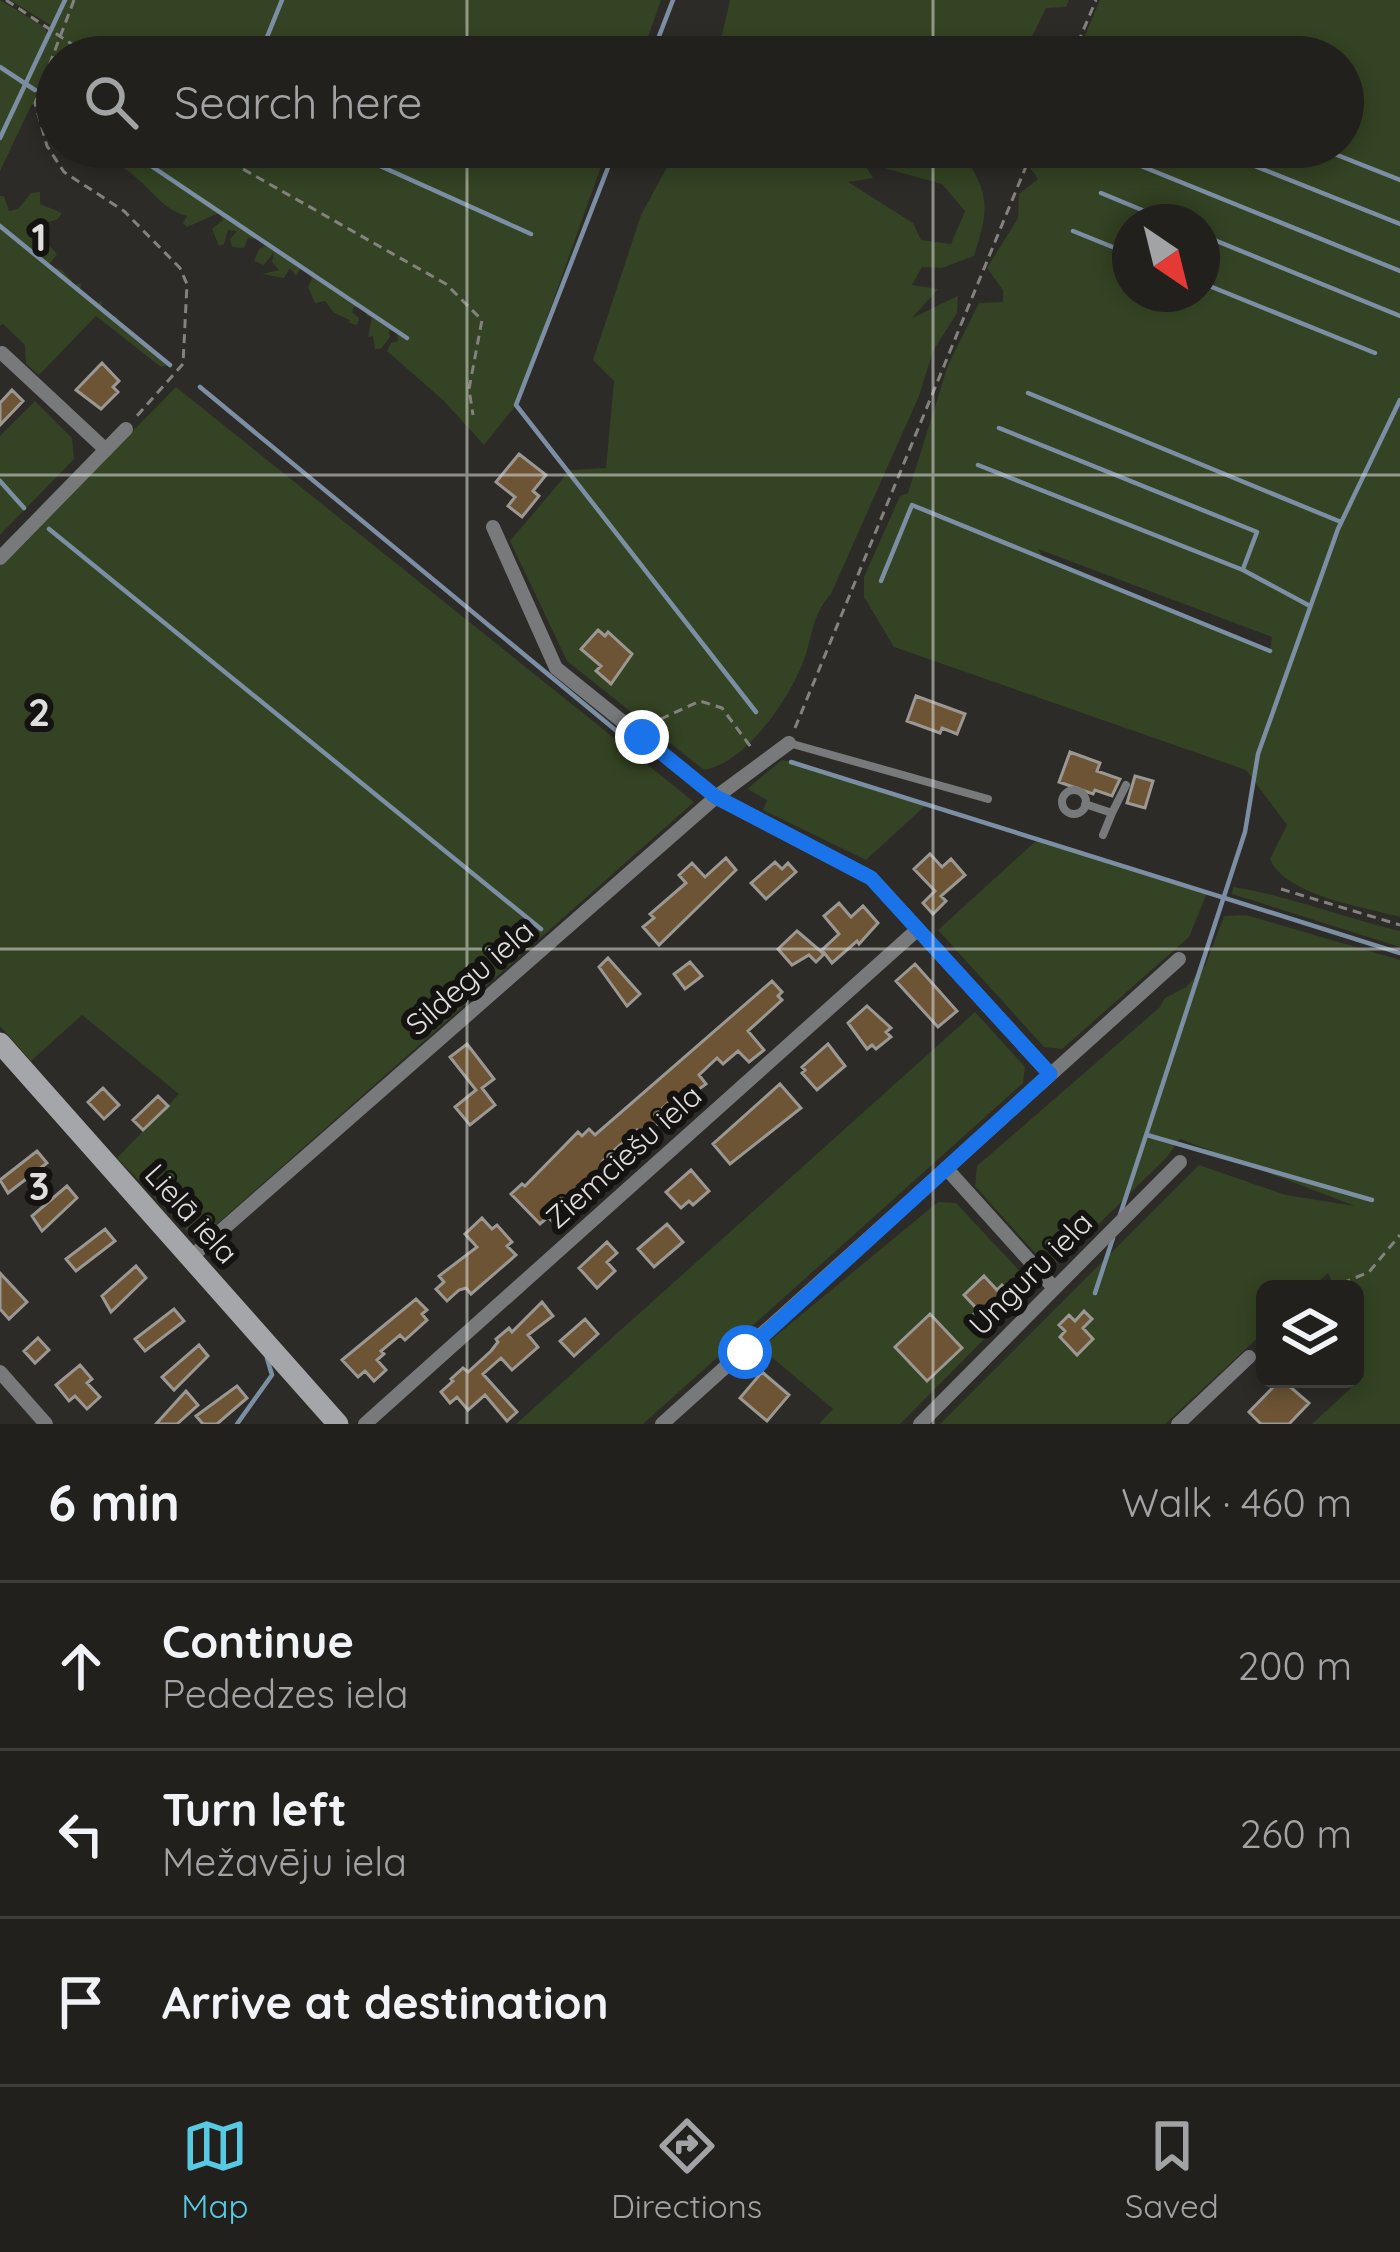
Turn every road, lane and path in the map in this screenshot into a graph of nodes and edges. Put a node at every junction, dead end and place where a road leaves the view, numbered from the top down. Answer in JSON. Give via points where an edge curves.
{"nodes":[{"id":1,"x":6,"y":0,"type":"edge"},
{"id":2,"x":74,"y":0,"type":"edge"},
{"id":3,"x":1096,"y":0,"type":"edge"},
{"id":4,"x":59,"y":34,"type":"junction"},
{"id":5,"x":62,"y":36,"type":"edge"},
{"id":6,"x":1081,"y":36,"type":"edge"},
{"id":7,"x":61,"y":168,"type":"edge"},
{"id":8,"x":241,"y":168,"type":"edge"},
{"id":9,"x":1025,"y":168,"type":"edge"},
{"id":10,"x":2,"y":353,"type":"edge"},
{"id":11,"x":473,"y":415,"type":"dead end"},
{"id":12,"x":126,"y":428,"type":"joint"},
{"id":13,"x":106,"y":450,"type":"junction"},
{"id":14,"x":493,"y":527,"type":"dead end"},
{"id":15,"x":0,"y":558,"type":"edge"},
{"id":16,"x":642,"y":737,"type":"junction"},
{"id":17,"x":789,"y":742,"type":"junction"},
{"id":18,"x":762,"y":761,"type":"junction"},
{"id":19,"x":1126,"y":785,"type":"dead end"},
{"id":20,"x":716,"y":797,"type":"junction"},
{"id":21,"x":988,"y":799,"type":"dead end"},
{"id":22,"x":1085,"y":804,"type":"dead end"},
{"id":23,"x":1112,"y":813,"type":"junction"},
{"id":24,"x":1102,"y":835,"type":"dead end"},
{"id":25,"x":1281,"y":890,"type":"dead end"},
{"id":26,"x":1400,"y":925,"type":"edge"},
{"id":27,"x":918,"y":929,"type":"junction"},
{"id":28,"x":1179,"y":959,"type":"dead end"},
{"id":29,"x":0,"y":1043,"type":"edge"},
{"id":30,"x":1050,"y":1074,"type":"junction"},
{"id":31,"x":1180,"y":1162,"type":"dead end"},
{"id":32,"x":946,"y":1168,"type":"junction"},
{"id":33,"x":1400,"y":1234,"type":"edge"},
{"id":34,"x":190,"y":1258,"type":"junction"},
{"id":35,"x":1350,"y":1280,"type":"edge"},
{"id":36,"x":1054,"y":1288,"type":"junction"},
{"id":37,"x":1249,"y":1357,"type":"dead end"},
{"id":38,"x":0,"y":1372,"type":"edge"},
{"id":39,"x":46,"y":1424,"type":"edge"},
{"id":40,"x":338,"y":1424,"type":"edge"},
{"id":41,"x":365,"y":1424,"type":"edge"},
{"id":42,"x":662,"y":1424,"type":"edge"},
{"id":43,"x":920,"y":1424,"type":"edge"},
{"id":44,"x":1178,"y":1424,"type":"edge"}],
"edges":[{"from":1,"to":4,"type":"path"},
{"from":2,"to":4,"type":"path"},
{"from":3,"to":6,"type":"path"},
{"from":4,"to":5,"type":"path"},
{"from":7,"to":12,"type":"path","via":[[124,211],[188,284],[183,364]]},
{"from":8,"to":11,"type":"path","via":[[446,284],[482,320],[469,389]]},
{"from":9,"to":17,"type":"path"},
{"from":10,"to":13,"type":"street"},
{"from":12,"to":13,"type":"street"},
{"from":13,"to":15,"type":"street"},
{"from":14,"to":16,"type":"street","via":[[556,668]]},
{"from":16,"to":18,"type":"path","via":[[700,700],[722,708]]},
{"from":16,"to":20,"type":"street"},
{"from":17,"to":18,"type":"street","name":"Sildegu iela"},
{"from":17,"to":21,"type":"lane"},
{"from":18,"to":20,"type":"street","name":"Sildegu iela"},
{"from":19,"to":23,"type":"lane"},
{"from":20,"to":27,"type":"street","via":[[871,878]]},
{"from":20,"to":34,"type":"street","name":"Sildegu iela"},
{"from":22,"to":23,"type":"lane"},
{"from":23,"to":24,"type":"lane"},
{"from":25,"to":26,"type":"path"},
{"from":27,"to":30,"type":"street"},
{"from":27,"to":41,"type":"street","name":"Ziemciešu iela"},
{"from":28,"to":30,"type":"street"},
{"from":29,"to":34,"type":"street","name":"Lielā iela"},
{"from":30,"to":32,"type":"street"},
{"from":31,"to":36,"type":"street","name":"Unguru iela"},
{"from":32,"to":36,"type":"street"},
{"from":32,"to":42,"type":"street"},
{"from":33,"to":35,"type":"path","via":[[1370,1271]]},
{"from":34,"to":40,"type":"street","name":"Lielā iela"},
{"from":36,"to":43,"type":"street","name":"Unguru iela"},
{"from":37,"to":44,"type":"street"},
{"from":38,"to":39,"type":"street"}]}
